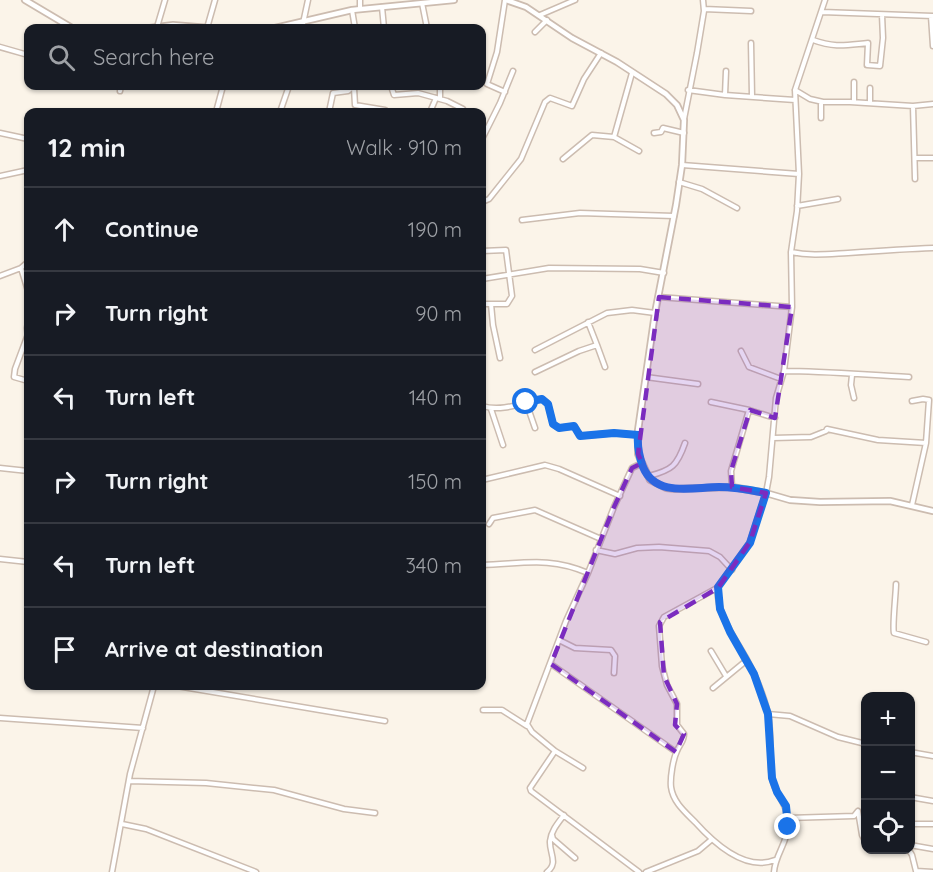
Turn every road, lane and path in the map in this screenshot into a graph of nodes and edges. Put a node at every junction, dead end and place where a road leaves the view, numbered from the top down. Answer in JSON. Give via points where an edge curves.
{"nodes":[{"id":1,"x":25,"y":0,"type":"edge"},
{"id":2,"x":165,"y":0,"type":"edge"},
{"id":3,"x":215,"y":0,"type":"edge"},
{"id":4,"x":308,"y":0,"type":"edge"},
{"id":5,"x":360,"y":0,"type":"edge"},
{"id":6,"x":454,"y":0,"type":"edge"},
{"id":7,"x":506,"y":0,"type":"edge"},
{"id":8,"x":575,"y":0,"type":"edge"},
{"id":9,"x":704,"y":0,"type":"edge"},
{"id":10,"x":825,"y":0,"type":"edge"},
{"id":11,"x":422,"y":3,"type":"junction"},
{"id":12,"x":381,"y":7,"type":"junction"},
{"id":13,"x":360,"y":9,"type":"junction"},
{"id":14,"x":704,"y":9,"type":"junction"},
{"id":15,"x":352,"y":10,"type":"junction"},
{"id":16,"x":751,"y":11,"type":"dead end"},
{"id":17,"x":822,"y":12,"type":"junction"},
{"id":18,"x":540,"y":15,"type":"junction"},
{"id":19,"x":882,"y":15,"type":"junction"},
{"id":20,"x":932,"y":16,"type":"edge"},
{"id":21,"x":547,"y":20,"type":"junction"},
{"id":22,"x":304,"y":21,"type":"junction"},
{"id":23,"x":65,"y":24,"type":"edge"},
{"id":24,"x":157,"y":24,"type":"edge"},
{"id":25,"x":209,"y":24,"type":"edge"},
{"id":26,"x":291,"y":24,"type":"edge"},
{"id":27,"x":303,"y":24,"type":"edge"},
{"id":28,"x":354,"y":24,"type":"edge"},
{"id":29,"x":383,"y":24,"type":"edge"},
{"id":30,"x":426,"y":24,"type":"edge"},
{"id":31,"x":535,"y":32,"type":"dead end"},
{"id":32,"x":813,"y":39,"type":"junction"},
{"id":33,"x":750,"y":43,"type":"dead end"},
{"id":34,"x":933,"y":46,"type":"edge"},
{"id":35,"x":0,"y":47,"type":"edge"},
{"id":36,"x":601,"y":53,"type":"junction"},
{"id":37,"x":24,"y":54,"type":"edge"},
{"id":38,"x":513,"y":71,"type":"dead end"},
{"id":39,"x":726,"y":71,"type":"dead end"},
{"id":40,"x":632,"y":73,"type":"junction"},
{"id":41,"x":854,"y":82,"type":"dead end"},
{"id":42,"x":870,"y":88,"type":"dead end"},
{"id":43,"x":222,"y":90,"type":"edge"},
{"id":44,"x":288,"y":90,"type":"edge"},
{"id":45,"x":350,"y":90,"type":"edge"},
{"id":46,"x":354,"y":90,"type":"edge"},
{"id":47,"x":392,"y":90,"type":"edge"},
{"id":48,"x":439,"y":90,"type":"edge"},
{"id":49,"x":688,"y":90,"type":"junction"},
{"id":50,"x":795,"y":90,"type":"junction"},
{"id":51,"x":505,"y":92,"type":"junction"},
{"id":52,"x":725,"y":95,"type":"junction"},
{"id":53,"x":752,"y":96,"type":"junction"},
{"id":54,"x":438,"y":99,"type":"junction"},
{"id":55,"x":795,"y":100,"type":"junction"},
{"id":56,"x":821,"y":102,"type":"junction"},
{"id":57,"x":854,"y":102,"type":"junction"},
{"id":58,"x":870,"y":103,"type":"junction"},
{"id":59,"x":933,"y":104,"type":"edge"},
{"id":60,"x":913,"y":106,"type":"junction"},
{"id":61,"x":217,"y":108,"type":"edge"},
{"id":62,"x":281,"y":108,"type":"edge"},
{"id":63,"x":331,"y":108,"type":"edge"},
{"id":64,"x":373,"y":108,"type":"edge"},
{"id":65,"x":432,"y":108,"type":"edge"},
{"id":66,"x":460,"y":108,"type":"edge"},
{"id":67,"x":821,"y":118,"type":"dead end"},
{"id":68,"x":684,"y":120,"type":"junction"},
{"id":69,"x":486,"y":131,"type":"edge"},
{"id":70,"x":0,"y":133,"type":"edge"},
{"id":71,"x":654,"y":133,"type":"dead end"},
{"id":72,"x":684,"y":133,"type":"junction"},
{"id":73,"x":614,"y":136,"type":"junction"},
{"id":74,"x":24,"y":138,"type":"edge"},
{"id":75,"x":639,"y":151,"type":"dead end"},
{"id":76,"x":915,"y":158,"type":"junction"},
{"id":77,"x":933,"y":158,"type":"edge"},
{"id":78,"x":563,"y":159,"type":"dead end"},
{"id":79,"x":682,"y":165,"type":"junction"},
{"id":80,"x":24,"y":171,"type":"edge"},
{"id":81,"x":799,"y":174,"type":"junction"},
{"id":82,"x":0,"y":176,"type":"edge"},
{"id":83,"x":915,"y":179,"type":"dead end"},
{"id":84,"x":679,"y":182,"type":"junction"},
{"id":85,"x":486,"y":200,"type":"edge"},
{"id":86,"x":838,"y":200,"type":"dead end"},
{"id":87,"x":797,"y":206,"type":"junction"},
{"id":88,"x":737,"y":208,"type":"dead end"},
{"id":89,"x":674,"y":216,"type":"junction"},
{"id":90,"x":522,"y":220,"type":"dead end"},
{"id":91,"x":933,"y":248,"type":"edge"},
{"id":92,"x":486,"y":251,"type":"edge"},
{"id":93,"x":791,"y":252,"type":"junction"},
{"id":94,"x":22,"y":267,"type":"joint"},
{"id":95,"x":664,"y":273,"type":"junction"},
{"id":96,"x":24,"y":275,"type":"edge"},
{"id":97,"x":508,"y":275,"type":"junction"},
{"id":98,"x":0,"y":276,"type":"edge"},
{"id":99,"x":486,"y":278,"type":"edge"},
{"id":100,"x":659,"y":297,"type":"junction"},
{"id":101,"x":486,"y":304,"type":"edge"},
{"id":102,"x":491,"y":304,"type":"junction"},
{"id":103,"x":792,"y":307,"type":"junction"},
{"id":104,"x":655,"y":313,"type":"junction"},
{"id":105,"x":588,"y":322,"type":"junction"},
{"id":106,"x":597,"y":345,"type":"junction"},
{"id":107,"x":24,"y":349,"type":"edge"},
{"id":108,"x":535,"y":350,"type":"dead end"},
{"id":109,"x":741,"y":351,"type":"dead end"},
{"id":110,"x":500,"y":358,"type":"dead end"},
{"id":111,"x":605,"y":367,"type":"dead end"},
{"id":112,"x":784,"y":371,"type":"junction"},
{"id":113,"x":535,"y":372,"type":"dead end"},
{"id":114,"x":852,"y":375,"type":"junction"},
{"id":115,"x":646,"y":377,"type":"junction"},
{"id":116,"x":909,"y":377,"type":"dead end"},
{"id":117,"x":781,"y":379,"type":"junction"},
{"id":118,"x":24,"y":380,"type":"edge"},
{"id":119,"x":698,"y":384,"type":"dead end"},
{"id":120,"x":854,"y":398,"type":"dead end"},
{"id":121,"x":912,"y":400,"type":"dead end"},
{"id":122,"x":526,"y":402,"type":"junction"},
{"id":123,"x":711,"y":402,"type":"dead end"},
{"id":124,"x":486,"y":407,"type":"edge"},
{"id":125,"x":491,"y":409,"type":"junction"},
{"id":126,"x":750,"y":410,"type":"junction"},
{"id":127,"x":775,"y":418,"type":"junction"},
{"id":128,"x":535,"y":428,"type":"dead end"},
{"id":129,"x":638,"y":435,"type":"junction"},
{"id":130,"x":773,"y":438,"type":"junction"},
{"id":131,"x":686,"y":443,"type":"dead end"},
{"id":132,"x":926,"y":443,"type":"junction"},
{"id":133,"x":503,"y":445,"type":"dead end"},
{"id":134,"x":642,"y":463,"type":"junction"},
{"id":135,"x":0,"y":468,"type":"edge"},
{"id":136,"x":24,"y":471,"type":"edge"},
{"id":137,"x":649,"y":476,"type":"junction"},
{"id":138,"x":486,"y":479,"type":"edge"},
{"id":139,"x":732,"y":487,"type":"junction"},
{"id":140,"x":766,"y":493,"type":"junction"},
{"id":141,"x":620,"y":497,"type":"junction"},
{"id":142,"x":912,"y":505,"type":"junction"},
{"id":143,"x":933,"y":511,"type":"edge"},
{"id":144,"x":489,"y":524,"type":"dead end"},
{"id":145,"x":601,"y":539,"type":"junction"},
{"id":146,"x":597,"y":550,"type":"junction"},
{"id":147,"x":0,"y":559,"type":"edge"},
{"id":148,"x":24,"y":562,"type":"edge"},
{"id":149,"x":486,"y":565,"type":"edge"},
{"id":150,"x":732,"y":570,"type":"junction"},
{"id":151,"x":588,"y":573,"type":"junction"},
{"id":152,"x":896,"y":584,"type":"dead end"},
{"id":153,"x":718,"y":588,"type":"junction"},
{"id":154,"x":559,"y":640,"type":"junction"},
{"id":155,"x":927,"y":642,"type":"dead end"},
{"id":156,"x":711,"y":651,"type":"dead end"},
{"id":157,"x":747,"y":660,"type":"junction"},
{"id":158,"x":551,"y":664,"type":"junction"},
{"id":159,"x":614,"y":673,"type":"dead end"},
{"id":160,"x":726,"y":676,"type":"junction"},
{"id":161,"x":712,"y":688,"type":"dead end"},
{"id":162,"x":153,"y":690,"type":"edge"},
{"id":163,"x":201,"y":690,"type":"edge"},
{"id":164,"x":483,"y":710,"type":"dead end"},
{"id":165,"x":768,"y":714,"type":"junction"},
{"id":166,"x":0,"y":718,"type":"edge"},
{"id":167,"x":385,"y":721,"type":"dead end"},
{"id":168,"x":528,"y":727,"type":"junction"},
{"id":169,"x":143,"y":728,"type":"junction"},
{"id":170,"x":861,"y":743,"type":"edge"},
{"id":171,"x":555,"y":751,"type":"junction"},
{"id":172,"x":676,"y":753,"type":"junction"},
{"id":173,"x":915,"y":753,"type":"edge"},
{"id":174,"x":933,"y":756,"type":"edge"},
{"id":175,"x":583,"y":768,"type":"dead end"},
{"id":176,"x":129,"y":781,"type":"junction"},
{"id":177,"x":915,"y":798,"type":"edge"},
{"id":178,"x":933,"y":801,"type":"edge"},
{"id":179,"x":375,"y":813,"type":"dead end"},
{"id":180,"x":564,"y":815,"type":"junction"},
{"id":181,"x":858,"y":817,"type":"junction"},
{"id":182,"x":788,"y":818,"type":"junction"},
{"id":183,"x":861,"y":818,"type":"edge"},
{"id":184,"x":122,"y":824,"type":"junction"},
{"id":185,"x":915,"y":824,"type":"edge"},
{"id":186,"x":933,"y":824,"type":"edge"},
{"id":187,"x":861,"y":827,"type":"edge"},
{"id":188,"x":551,"y":835,"type":"junction"},
{"id":189,"x":711,"y":840,"type":"junction"},
{"id":190,"x":915,"y":848,"type":"edge"},
{"id":191,"x":933,"y":849,"type":"edge"},
{"id":192,"x":912,"y":854,"type":"edge"},
{"id":193,"x":575,"y":858,"type":"dead end"},
{"id":194,"x":776,"y":859,"type":"junction"},
{"id":195,"x":112,"y":872,"type":"edge"},
{"id":196,"x":256,"y":872,"type":"edge"},
{"id":197,"x":547,"y":872,"type":"edge"},
{"id":198,"x":639,"y":872,"type":"edge"},
{"id":199,"x":645,"y":872,"type":"edge"},
{"id":200,"x":774,"y":872,"type":"edge"},
{"id":201,"x":933,"y":872,"type":"edge"}],
"edges":[{"from":1,"to":23,"type":"street"},
{"from":2,"to":24,"type":"street"},
{"from":3,"to":25,"type":"street"},
{"from":4,"to":22,"type":"street"},
{"from":5,"to":13,"type":"street"},
{"from":6,"to":11,"type":"street"},
{"from":7,"to":18,"type":"street"},
{"from":7,"to":51,"type":"street","via":[[487,84]]},
{"from":8,"to":18,"type":"street"},
{"from":9,"to":14,"type":"street"},
{"from":10,"to":17,"type":"street"},
{"from":11,"to":12,"type":"street"},
{"from":11,"to":30,"type":"street"},
{"from":12,"to":13,"type":"street"},
{"from":12,"to":29,"type":"street"},
{"from":13,"to":15,"type":"street"},
{"from":14,"to":16,"type":"street"},
{"from":14,"to":49,"type":"street"},
{"from":15,"to":22,"type":"street"},
{"from":15,"to":28,"type":"street"},
{"from":17,"to":19,"type":"street"},
{"from":17,"to":32,"type":"street"},
{"from":18,"to":21,"type":"street"},
{"from":19,"to":20,"type":"street"},
{"from":19,"to":32,"type":"street","via":[[880,66],[867,65],[868,43],[838,46]]},
{"from":20,"to":34,"type":"street"},
{"from":21,"to":31,"type":"street"},
{"from":21,"to":36,"type":"street"},
{"from":22,"to":26,"type":"street"},
{"from":22,"to":27,"type":"street"},
{"from":32,"to":50,"type":"street"},
{"from":33,"to":53,"type":"street"},
{"from":35,"to":37,"type":"street"},
{"from":36,"to":40,"type":"street"},
{"from":36,"to":85,"type":"street","via":[[572,106],[550,98],[545,102],[521,159]]},
{"from":38,"to":51,"type":"street"},
{"from":39,"to":52,"type":"street"},
{"from":40,"to":68,"type":"street","via":[[666,94]]},
{"from":40,"to":73,"type":"street"},
{"from":41,"to":57,"type":"street"},
{"from":42,"to":58,"type":"street"},
{"from":43,"to":61,"type":"street"},
{"from":44,"to":62,"type":"street"},
{"from":45,"to":63,"type":"street","via":[[333,93]]},
{"from":46,"to":64,"type":"street","via":[[355,105]]},
{"from":47,"to":54,"type":"street","via":[[394,95],[418,93]]},
{"from":48,"to":54,"type":"street"},
{"from":49,"to":52,"type":"street"},
{"from":49,"to":68,"type":"street"},
{"from":50,"to":55,"type":"street"},
{"from":50,"to":56,"type":"street"},
{"from":51,"to":69,"type":"street"},
{"from":52,"to":53,"type":"street"},
{"from":53,"to":55,"type":"street"},
{"from":54,"to":65,"type":"street"},
{"from":54,"to":66,"type":"street"},
{"from":55,"to":81,"type":"street"},
{"from":56,"to":57,"type":"street"},
{"from":56,"to":67,"type":"street"},
{"from":57,"to":58,"type":"street"},
{"from":58,"to":60,"type":"street"},
{"from":59,"to":60,"type":"street"},
{"from":60,"to":76,"type":"street"},
{"from":68,"to":72,"type":"street"},
{"from":70,"to":74,"type":"street"},
{"from":71,"to":72,"type":"street","via":[[663,128]]},
{"from":72,"to":79,"type":"street"},
{"from":73,"to":75,"type":"street"},
{"from":73,"to":78,"type":"street","via":[[592,135]]},
{"from":76,"to":77,"type":"street"},
{"from":76,"to":83,"type":"street"},
{"from":79,"to":81,"type":"street"},
{"from":79,"to":84,"type":"street"},
{"from":80,"to":82,"type":"street"},
{"from":81,"to":87,"type":"street"},
{"from":84,"to":88,"type":"street","via":[[702,189]]},
{"from":84,"to":89,"type":"street"},
{"from":86,"to":87,"type":"street"},
{"from":87,"to":93,"type":"street"},
{"from":89,"to":90,"type":"street","via":[[580,213]]},
{"from":89,"to":95,"type":"street"},
{"from":91,"to":93,"type":"street","via":[[820,255]]},
{"from":92,"to":97,"type":"street","via":[[506,249]]},
{"from":93,"to":103,"type":"street"},
{"from":94,"to":96,"type":"street"},
{"from":94,"to":98,"type":"street"},
{"from":95,"to":97,"type":"street","via":[[562,268]]},
{"from":95,"to":100,"type":"street"},
{"from":97,"to":99,"type":"street"},
{"from":97,"to":102,"type":"street","via":[[511,300]]},
{"from":100,"to":103,"type":"street"},
{"from":100,"to":104,"type":"street"},
{"from":101,"to":102,"type":"street"},
{"from":102,"to":110,"type":"street"},
{"from":103,"to":112,"type":"street"},
{"from":104,"to":105,"type":"street","via":[[615,311]]},
{"from":104,"to":115,"type":"street"},
{"from":105,"to":106,"type":"street"},
{"from":105,"to":108,"type":"street"},
{"from":106,"to":111,"type":"street"},
{"from":106,"to":113,"type":"street"},
{"from":107,"to":118,"type":"street","via":[[14,377]]},
{"from":109,"to":117,"type":"street","via":[[749,367]]},
{"from":112,"to":114,"type":"street"},
{"from":112,"to":117,"type":"street"},
{"from":114,"to":116,"type":"street"},
{"from":114,"to":120,"type":"street"},
{"from":115,"to":119,"type":"street"},
{"from":115,"to":129,"type":"street"},
{"from":117,"to":127,"type":"street"},
{"from":121,"to":132,"type":"street","via":[[930,400]]},
{"from":122,"to":125,"type":"street"},
{"from":122,"to":128,"type":"street"},
{"from":122,"to":129,"type":"street","via":[[542,399],[548,404],[553,424],[559,428],[574,426],[580,436]]},
{"from":123,"to":126,"type":"street"},
{"from":124,"to":125,"type":"street"},
{"from":125,"to":133,"type":"street"},
{"from":126,"to":127,"type":"street"},
{"from":126,"to":139,"type":"street","via":[[731,471]]},
{"from":127,"to":130,"type":"street"},
{"from":129,"to":134,"type":"street"},
{"from":130,"to":132,"type":"street","via":[[811,437],[833,429],[866,438]]},
{"from":130,"to":140,"type":"street"},
{"from":131,"to":137,"type":"street","via":[[680,459],[665,472]]},
{"from":132,"to":142,"type":"street"},
{"from":134,"to":137,"type":"street"},
{"from":134,"to":141,"type":"street","via":[[632,468]]},
{"from":135,"to":136,"type":"street"},
{"from":137,"to":139,"type":"street","via":[[666,488]]},
{"from":138,"to":141,"type":"street","via":[[544,465]]},
{"from":139,"to":140,"type":"street"},
{"from":140,"to":142,"type":"street","via":[[798,501],[891,501]]},
{"from":140,"to":150,"type":"street","via":[[750,543]]},
{"from":141,"to":145,"type":"street"},
{"from":142,"to":143,"type":"street"},
{"from":144,"to":145,"type":"street","via":[[493,518],[535,510]]},
{"from":145,"to":146,"type":"street"},
{"from":146,"to":150,"type":"street","via":[[615,554],[659,547],[709,551]]},
{"from":146,"to":151,"type":"street"},
{"from":147,"to":148,"type":"street"},
{"from":149,"to":151,"type":"street","via":[[550,561]]},
{"from":150,"to":153,"type":"street"},
{"from":151,"to":154,"type":"street"},
{"from":152,"to":155,"type":"street","via":[[892,630]]},
{"from":153,"to":157,"type":"street","via":[[720,609]]},
{"from":153,"to":172,"type":"street","via":[[660,622],[664,676],[676,704],[677,725],[684,734]]},
{"from":154,"to":158,"type":"street"},
{"from":154,"to":159,"type":"street","via":[[576,648],[611,650],[615,656]]},
{"from":156,"to":160,"type":"street"},
{"from":157,"to":160,"type":"street"},
{"from":157,"to":165,"type":"street"},
{"from":158,"to":168,"type":"street"},
{"from":158,"to":172,"type":"street"},
{"from":160,"to":161,"type":"street"},
{"from":162,"to":169,"type":"street"},
{"from":163,"to":167,"type":"street"},
{"from":164,"to":168,"type":"street","via":[[502,710]]},
{"from":165,"to":170,"type":"street","via":[[790,716]]},
{"from":165,"to":182,"type":"street","via":[[772,778]]},
{"from":166,"to":169,"type":"street"},
{"from":168,"to":171,"type":"street"},
{"from":169,"to":176,"type":"street"},
{"from":171,"to":175,"type":"street"},
{"from":171,"to":180,"type":"street","via":[[530,788]]},
{"from":172,"to":189,"type":"street","via":[[671,782],[674,796]]},
{"from":173,"to":174,"type":"street"},
{"from":176,"to":179,"type":"street","via":[[274,790]]},
{"from":176,"to":184,"type":"street"},
{"from":177,"to":178,"type":"street"},
{"from":180,"to":188,"type":"street"},
{"from":180,"to":198,"type":"street"},
{"from":181,"to":182,"type":"street","via":[[858,811],[854,816]]},
{"from":181,"to":183,"type":"street"},
{"from":181,"to":187,"type":"street"},
{"from":182,"to":194,"type":"street","via":[[788,833]]},
{"from":184,"to":195,"type":"street"},
{"from":184,"to":196,"type":"street","via":[[146,829]]},
{"from":185,"to":186,"type":"street"},
{"from":188,"to":193,"type":"street"},
{"from":188,"to":197,"type":"street","via":[[554,864]]},
{"from":189,"to":194,"type":"street","via":[[741,863],[759,866]]},
{"from":189,"to":199,"type":"street","via":[[698,851]]},
{"from":190,"to":191,"type":"street"},
{"from":192,"to":201,"type":"street","via":[[916,871]]},
{"from":194,"to":200,"type":"street"}]}
